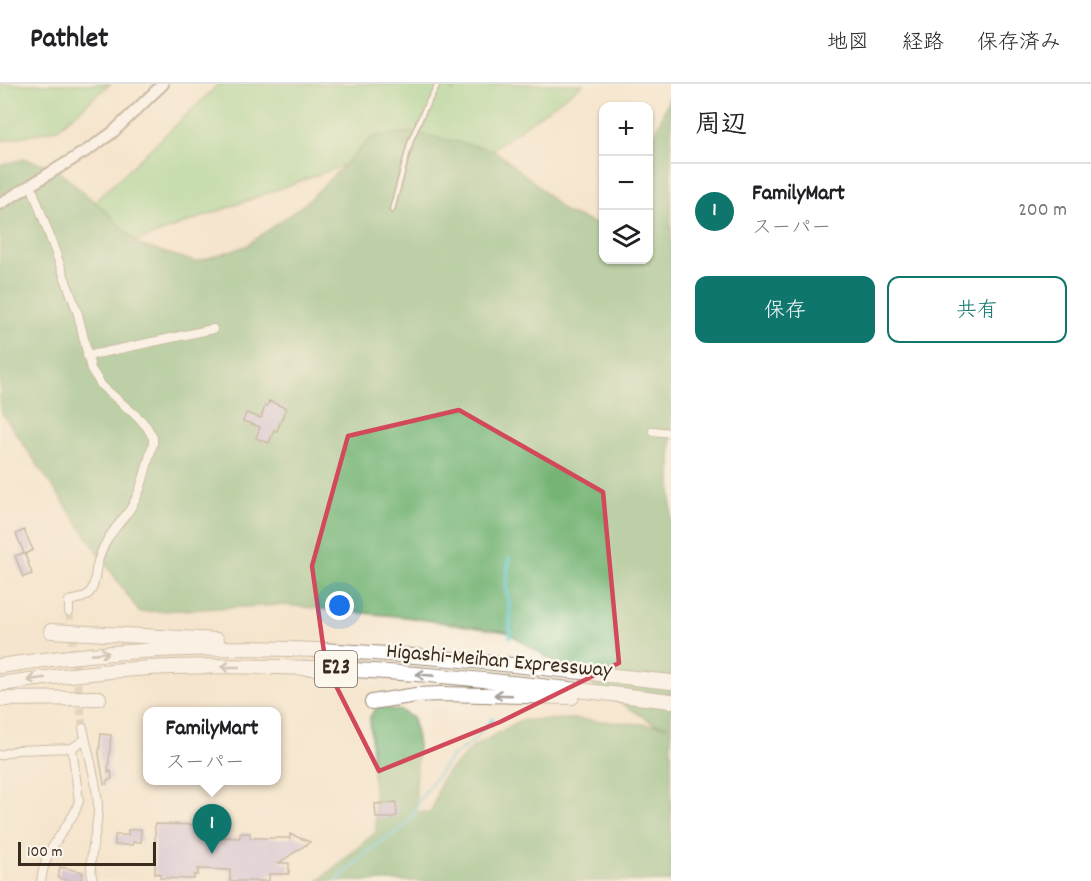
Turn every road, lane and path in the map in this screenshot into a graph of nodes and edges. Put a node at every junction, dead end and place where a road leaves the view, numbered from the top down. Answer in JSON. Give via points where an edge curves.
{"nodes":[{"id":1,"x":163,"y":84,"type":"edge"},
{"id":2,"x":438,"y":84,"type":"edge"},
{"id":3,"x":31,"y":185,"type":"junction"},
{"id":4,"x":0,"y":204,"type":"edge"},
{"id":5,"x":392,"y":210,"type":"dead end"},
{"id":6,"x":213,"y":329,"type":"dead end"},
{"id":7,"x":87,"y":356,"type":"junction"},
{"id":8,"x":653,"y":431,"type":"dead end"},
{"id":9,"x":671,"y":434,"type":"edge"},
{"id":10,"x":69,"y":612,"type":"dead end"},
{"id":11,"x":51,"y":631,"type":"dead end"},
{"id":12,"x":355,"y":652,"type":"junction"},
{"id":13,"x":0,"y":666,"type":"edge"},
{"id":14,"x":671,"y":682,"type":"edge"},
{"id":15,"x":0,"y":684,"type":"edge"},
{"id":16,"x":99,"y":698,"type":"dead end"},
{"id":17,"x":0,"y":699,"type":"edge"},
{"id":18,"x":669,"y":701,"type":"edge"},
{"id":19,"x":372,"y":702,"type":"dead end"},
{"id":20,"x":83,"y":728,"type":"tunnel mouth"},
{"id":21,"x":85,"y":739,"type":"junction"},
{"id":22,"x":72,"y":748,"type":"junction"},
{"id":23,"x":0,"y":755,"type":"edge"},
{"id":24,"x":41,"y":881,"type":"edge"},
{"id":25,"x":93,"y":881,"type":"edge"}],
"edges":[{"from":1,"to":3,"type":"main road","via":[[112,133]]},
{"from":2,"to":5,"type":"lane","via":[[411,140]]},
{"from":3,"to":4,"type":"main road"},
{"from":3,"to":7,"type":"street","via":[[78,314]]},
{"from":6,"to":7,"type":"street"},
{"from":7,"to":10,"type":"street","via":[[102,386],[140,418],[153,444],[136,499],[102,549],[91,592],[69,601]]},
{"from":8,"to":9,"type":"street"},
{"from":11,"to":12,"type":"highway","via":[[315,646]]},
{"from":13,"to":12,"type":"highway","name":"Higashi-Meihan Expressway","number":"E23","one_way":true,"via":[[49,658],[178,649]]},
{"from":12,"to":14,"type":"highway","name":"Higashi-Meihan Expressway","number":"E23"},
{"from":18,"to":15,"type":"highway","name":"Higashi-Meihan Expressway","number":"E23","one_way":true,"via":[[498,681],[290,667],[170,667]]},
{"from":16,"to":17,"type":"highway"},
{"from":18,"to":19,"type":"highway","one_way":true,"via":[[440,694]]},
{"from":20,"to":21,"type":"street"},
{"from":21,"to":22,"type":"street"},
{"from":21,"to":25,"type":"street","via":[[98,807],[90,868]]},
{"from":22,"to":23,"type":"street","via":[[17,750]]},
{"from":22,"to":24,"type":"street","via":[[78,805],[49,852]]}]}
